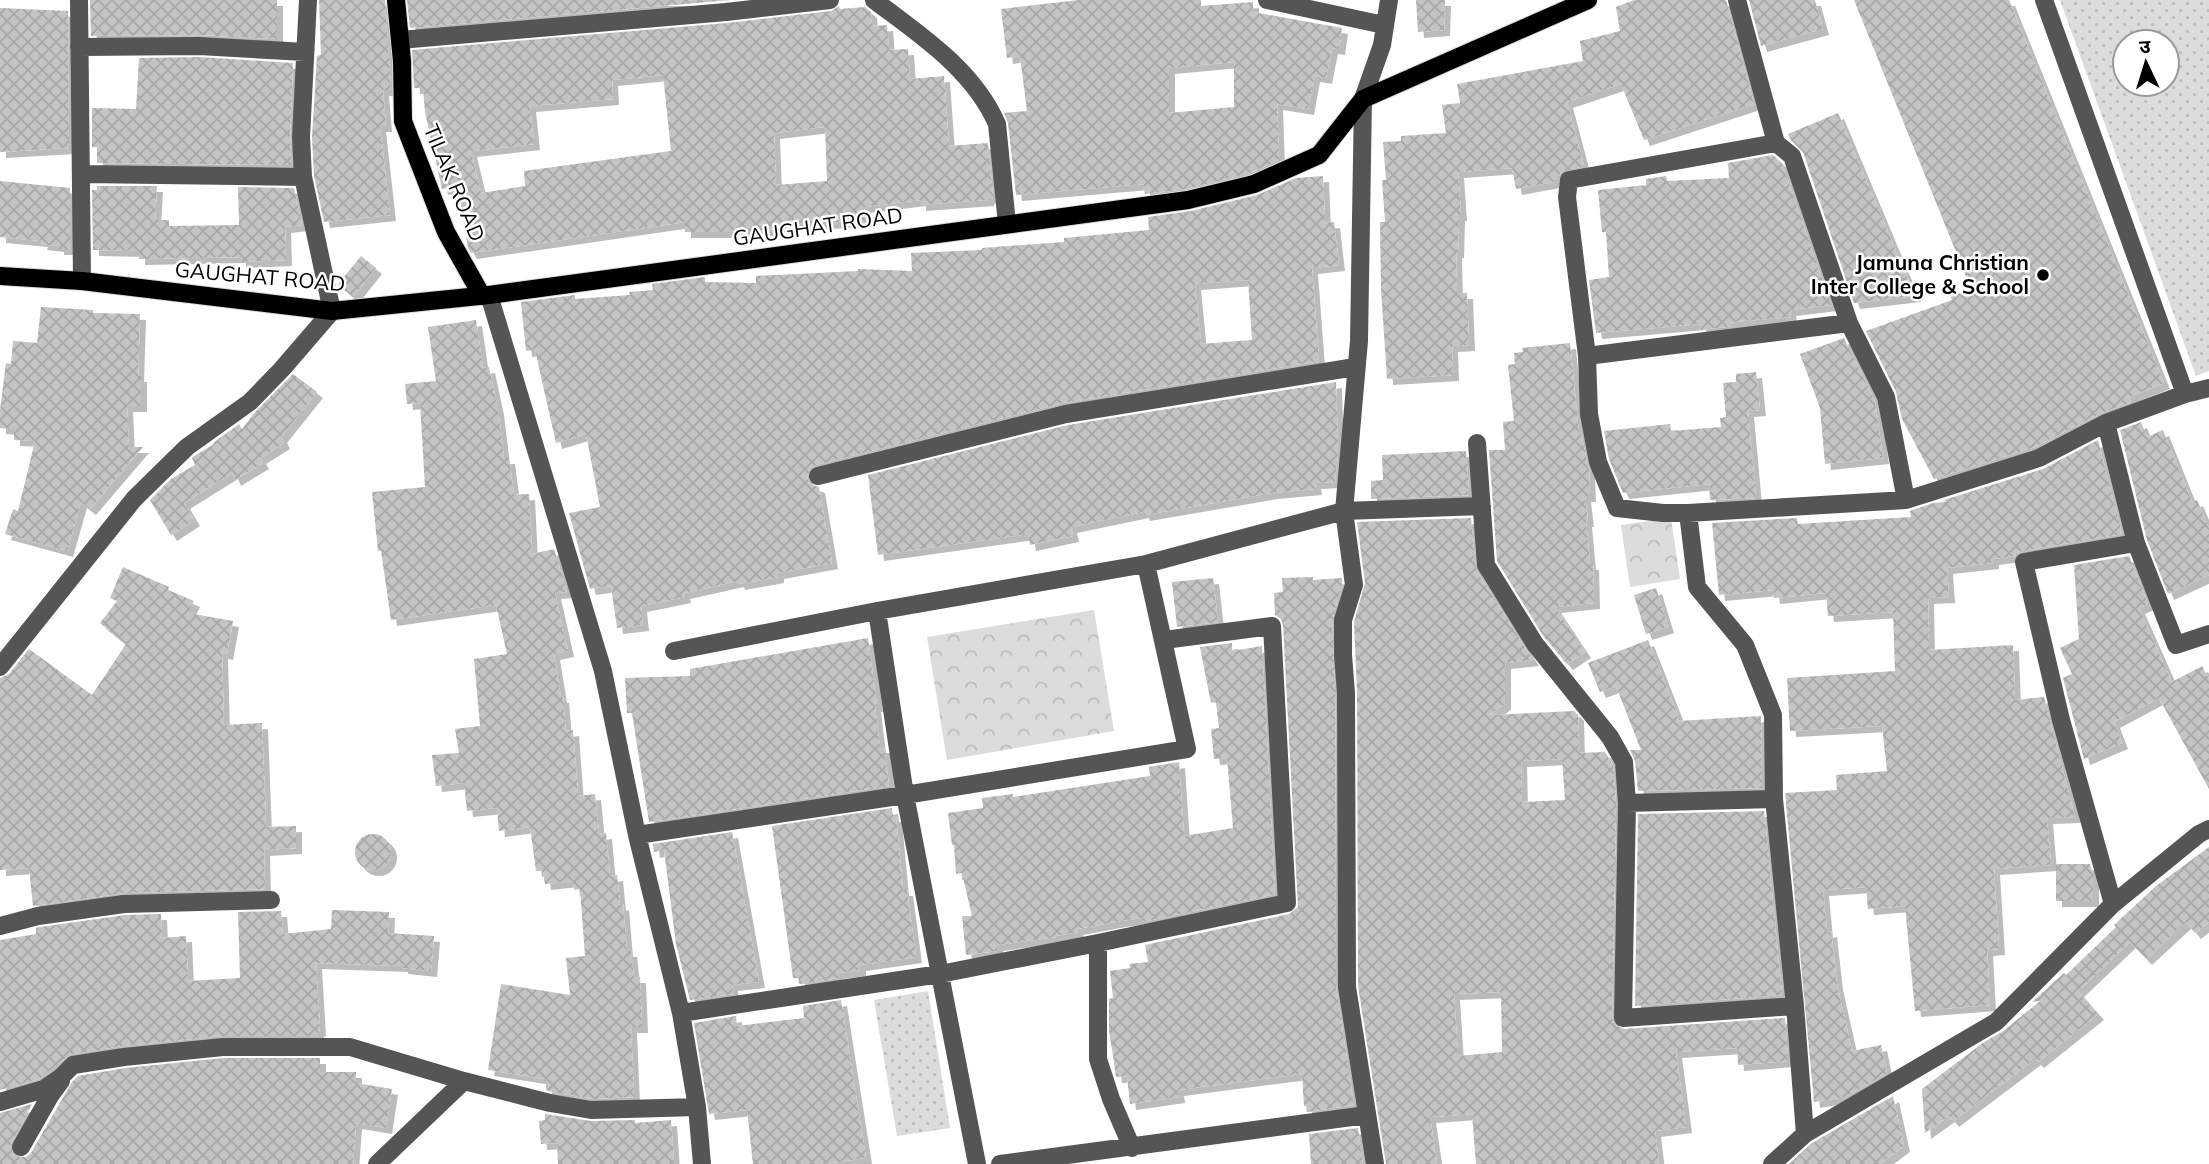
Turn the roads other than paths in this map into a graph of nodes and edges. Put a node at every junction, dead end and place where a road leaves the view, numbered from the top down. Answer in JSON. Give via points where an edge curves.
{"nodes":[{"id":1,"x":79,"y":0,"type":"edge"},
{"id":2,"x":308,"y":0,"type":"edge"},
{"id":3,"x":396,"y":0,"type":"edge"},
{"id":4,"x":830,"y":0,"type":"edge"},
{"id":5,"x":874,"y":0,"type":"edge"},
{"id":6,"x":1267,"y":0,"type":"edge"},
{"id":7,"x":1389,"y":0,"type":"edge"},
{"id":8,"x":1588,"y":0,"type":"edge"},
{"id":9,"x":1737,"y":0,"type":"edge"},
{"id":10,"x":2044,"y":0,"type":"edge"},
{"id":11,"x":1384,"y":25,"type":"junction"},
{"id":12,"x":400,"y":40,"type":"junction"},
{"id":13,"x":79,"y":47,"type":"junction"},
{"id":14,"x":305,"y":52,"type":"junction"},
{"id":15,"x":1363,"y":99,"type":"junction"},
{"id":16,"x":1776,"y":143,"type":"junction"},
{"id":17,"x":82,"y":174,"type":"junction"},
{"id":18,"x":303,"y":177,"type":"junction"},
{"id":19,"x":1007,"y":224,"type":"junction"},
{"id":20,"x":0,"y":276,"type":"edge"},
{"id":21,"x":82,"y":281,"type":"junction"},
{"id":22,"x":486,"y":295,"type":"junction"},
{"id":23,"x":332,"y":311,"type":"junction"},
{"id":24,"x":1849,"y":323,"type":"junction"},
{"id":25,"x":1587,"y":356,"type":"junction"},
{"id":26,"x":1356,"y":367,"type":"junction"},
{"id":27,"x":2209,"y":388,"type":"edge"},
{"id":28,"x":2185,"y":394,"type":"junction"},
{"id":29,"x":2106,"y":423,"type":"junction"},
{"id":30,"x":1478,"y":443,"type":"dead end"},
{"id":31,"x":818,"y":476,"type":"dead end"},
{"id":32,"x":1906,"y":500,"type":"junction"},
{"id":33,"x":1482,"y":506,"type":"junction"},
{"id":34,"x":1344,"y":510,"type":"junction"},
{"id":35,"x":1688,"y":513,"type":"junction"},
{"id":36,"x":2136,"y":543,"type":"junction"},
{"id":37,"x":1146,"y":564,"type":"junction"},
{"id":38,"x":877,"y":611,"type":"junction"},
{"id":39,"x":2209,"y":634,"type":"edge"},
{"id":40,"x":1164,"y":640,"type":"junction"},
{"id":41,"x":674,"y":651,"type":"dead end"},
{"id":42,"x":0,"y":667,"type":"edge"},
{"id":43,"x":905,"y":795,"type":"junction"},
{"id":44,"x":1774,"y":799,"type":"junction"},
{"id":45,"x":1626,"y":803,"type":"junction"},
{"id":46,"x":2209,"y":828,"type":"edge"},
{"id":47,"x":637,"y":835,"type":"junction"},
{"id":48,"x":271,"y":900,"type":"dead end"},
{"id":49,"x":2113,"y":904,"type":"junction"},
{"id":50,"x":0,"y":926,"type":"edge"},
{"id":51,"x":1098,"y":943,"type":"junction"},
{"id":52,"x":940,"y":974,"type":"junction"},
{"id":53,"x":1796,"y":1006,"type":"junction"},
{"id":54,"x":681,"y":1013,"type":"junction"},
{"id":55,"x":73,"y":1065,"type":"junction"},
{"id":56,"x":464,"y":1081,"type":"junction"},
{"id":57,"x":0,"y":1102,"type":"edge"},
{"id":58,"x":697,"y":1107,"type":"junction"},
{"id":59,"x":1367,"y":1115,"type":"junction"},
{"id":60,"x":1805,"y":1134,"type":"junction"},
{"id":61,"x":21,"y":1147,"type":"dead end"},
{"id":62,"x":1132,"y":1148,"type":"junction"},
{"id":63,"x":377,"y":1164,"type":"edge"},
{"id":64,"x":702,"y":1164,"type":"edge"},
{"id":65,"x":977,"y":1164,"type":"edge"},
{"id":66,"x":1000,"y":1164,"type":"edge"},
{"id":67,"x":1374,"y":1164,"type":"edge"},
{"id":68,"x":1772,"y":1164,"type":"edge"}],
"edges":[{"from":1,"to":13,"type":"street"},
{"from":2,"to":14,"type":"street"},
{"from":3,"to":12,"type":"main road","name":"TILAK ROAD"},
{"from":4,"to":12,"type":"street"},
{"from":5,"to":19,"type":"street","via":[[953,62],[993,114]]},
{"from":6,"to":11,"type":"street"},
{"from":7,"to":11,"type":"street"},
{"from":8,"to":15,"type":"main road","name":"GAUGHAT ROAD"},
{"from":9,"to":16,"type":"street"},
{"from":10,"to":28,"type":"street"},
{"from":11,"to":15,"type":"street","via":[[1382,45]]},
{"from":12,"to":22,"type":"main road","name":"TILAK ROAD","via":[[403,121],[446,232]]},
{"from":13,"to":14,"type":"street"},
{"from":13,"to":17,"type":"street"},
{"from":14,"to":18,"type":"street"},
{"from":15,"to":19,"type":"main road","name":"GAUGHAT ROAD","via":[[1319,155],[1254,184],[1188,200]]},
{"from":15,"to":26,"type":"street"},
{"from":16,"to":24,"type":"street","via":[[1792,156]]},
{"from":16,"to":25,"type":"street","via":[[1569,180],[1567,197]]},
{"from":17,"to":18,"type":"street"},
{"from":17,"to":21,"type":"street"},
{"from":18,"to":23,"type":"street"},
{"from":19,"to":22,"type":"main road","name":"GAUGHAT ROAD"},
{"from":20,"to":21,"type":"main road","name":"GAUGHAT ROAD"},
{"from":21,"to":23,"type":"main road","name":"GAUGHAT ROAD"},
{"from":22,"to":23,"type":"main road","name":"GAUGHAT ROAD"},
{"from":22,"to":47,"type":"street","via":[[603,671]]},
{"from":23,"to":42,"type":"street","via":[[250,401],[187,447],[134,499]]},
{"from":24,"to":25,"type":"street"},
{"from":24,"to":32,"type":"street","via":[[1886,397]]},
{"from":25,"to":35,"type":"street","via":[[1589,414],[1598,462],[1617,508]]},
{"from":26,"to":31,"type":"street","via":[[1066,414]]},
{"from":26,"to":34,"type":"street"},
{"from":27,"to":28,"type":"street"},
{"from":28,"to":29,"type":"street"},
{"from":29,"to":32,"type":"street","via":[[2039,457]]},
{"from":29,"to":36,"type":"street"},
{"from":30,"to":33,"type":"street"},
{"from":32,"to":35,"type":"street"},
{"from":33,"to":34,"type":"street"},
{"from":33,"to":45,"type":"street","via":[[1486,565],[1535,643],[1625,762]]},
{"from":34,"to":37,"type":"street"},
{"from":34,"to":59,"type":"street","via":[[1354,585],[1343,620],[1347,987]]},
{"from":35,"to":44,"type":"street","via":[[1697,587],[1745,645],[1773,715]]},
{"from":36,"to":39,"type":"street","via":[[2176,645]]},
{"from":36,"to":49,"type":"street","via":[[2024,562]]},
{"from":37,"to":38,"type":"street"},
{"from":37,"to":40,"type":"street"},
{"from":38,"to":41,"type":"street"},
{"from":38,"to":43,"type":"street"},
{"from":40,"to":43,"type":"street","via":[[1187,749]]},
{"from":40,"to":51,"type":"street","via":[[1272,626],[1287,904]]},
{"from":43,"to":47,"type":"street"},
{"from":43,"to":52,"type":"street"},
{"from":44,"to":45,"type":"street"},
{"from":44,"to":53,"type":"street"},
{"from":45,"to":53,"type":"street","via":[[1623,1018]]},
{"from":46,"to":49,"type":"street"},
{"from":47,"to":54,"type":"street"},
{"from":48,"to":50,"type":"street","via":[[124,904]]},
{"from":49,"to":60,"type":"street","via":[[1996,1022]]},
{"from":51,"to":52,"type":"street"},
{"from":51,"to":62,"type":"street","via":[[1098,1059]]},
{"from":52,"to":54,"type":"street"},
{"from":52,"to":65,"type":"street"},
{"from":53,"to":60,"type":"street"},
{"from":54,"to":58,"type":"street"},
{"from":55,"to":56,"type":"street","via":[[223,1047],[350,1048]]},
{"from":55,"to":57,"type":"street","via":[[44,1089]]},
{"from":55,"to":61,"type":"street"},
{"from":56,"to":58,"type":"street","via":[[591,1110]]},
{"from":56,"to":63,"type":"street"},
{"from":58,"to":64,"type":"street"},
{"from":59,"to":62,"type":"street"},
{"from":59,"to":67,"type":"street"},
{"from":60,"to":68,"type":"street"},
{"from":62,"to":66,"type":"street"}]}
